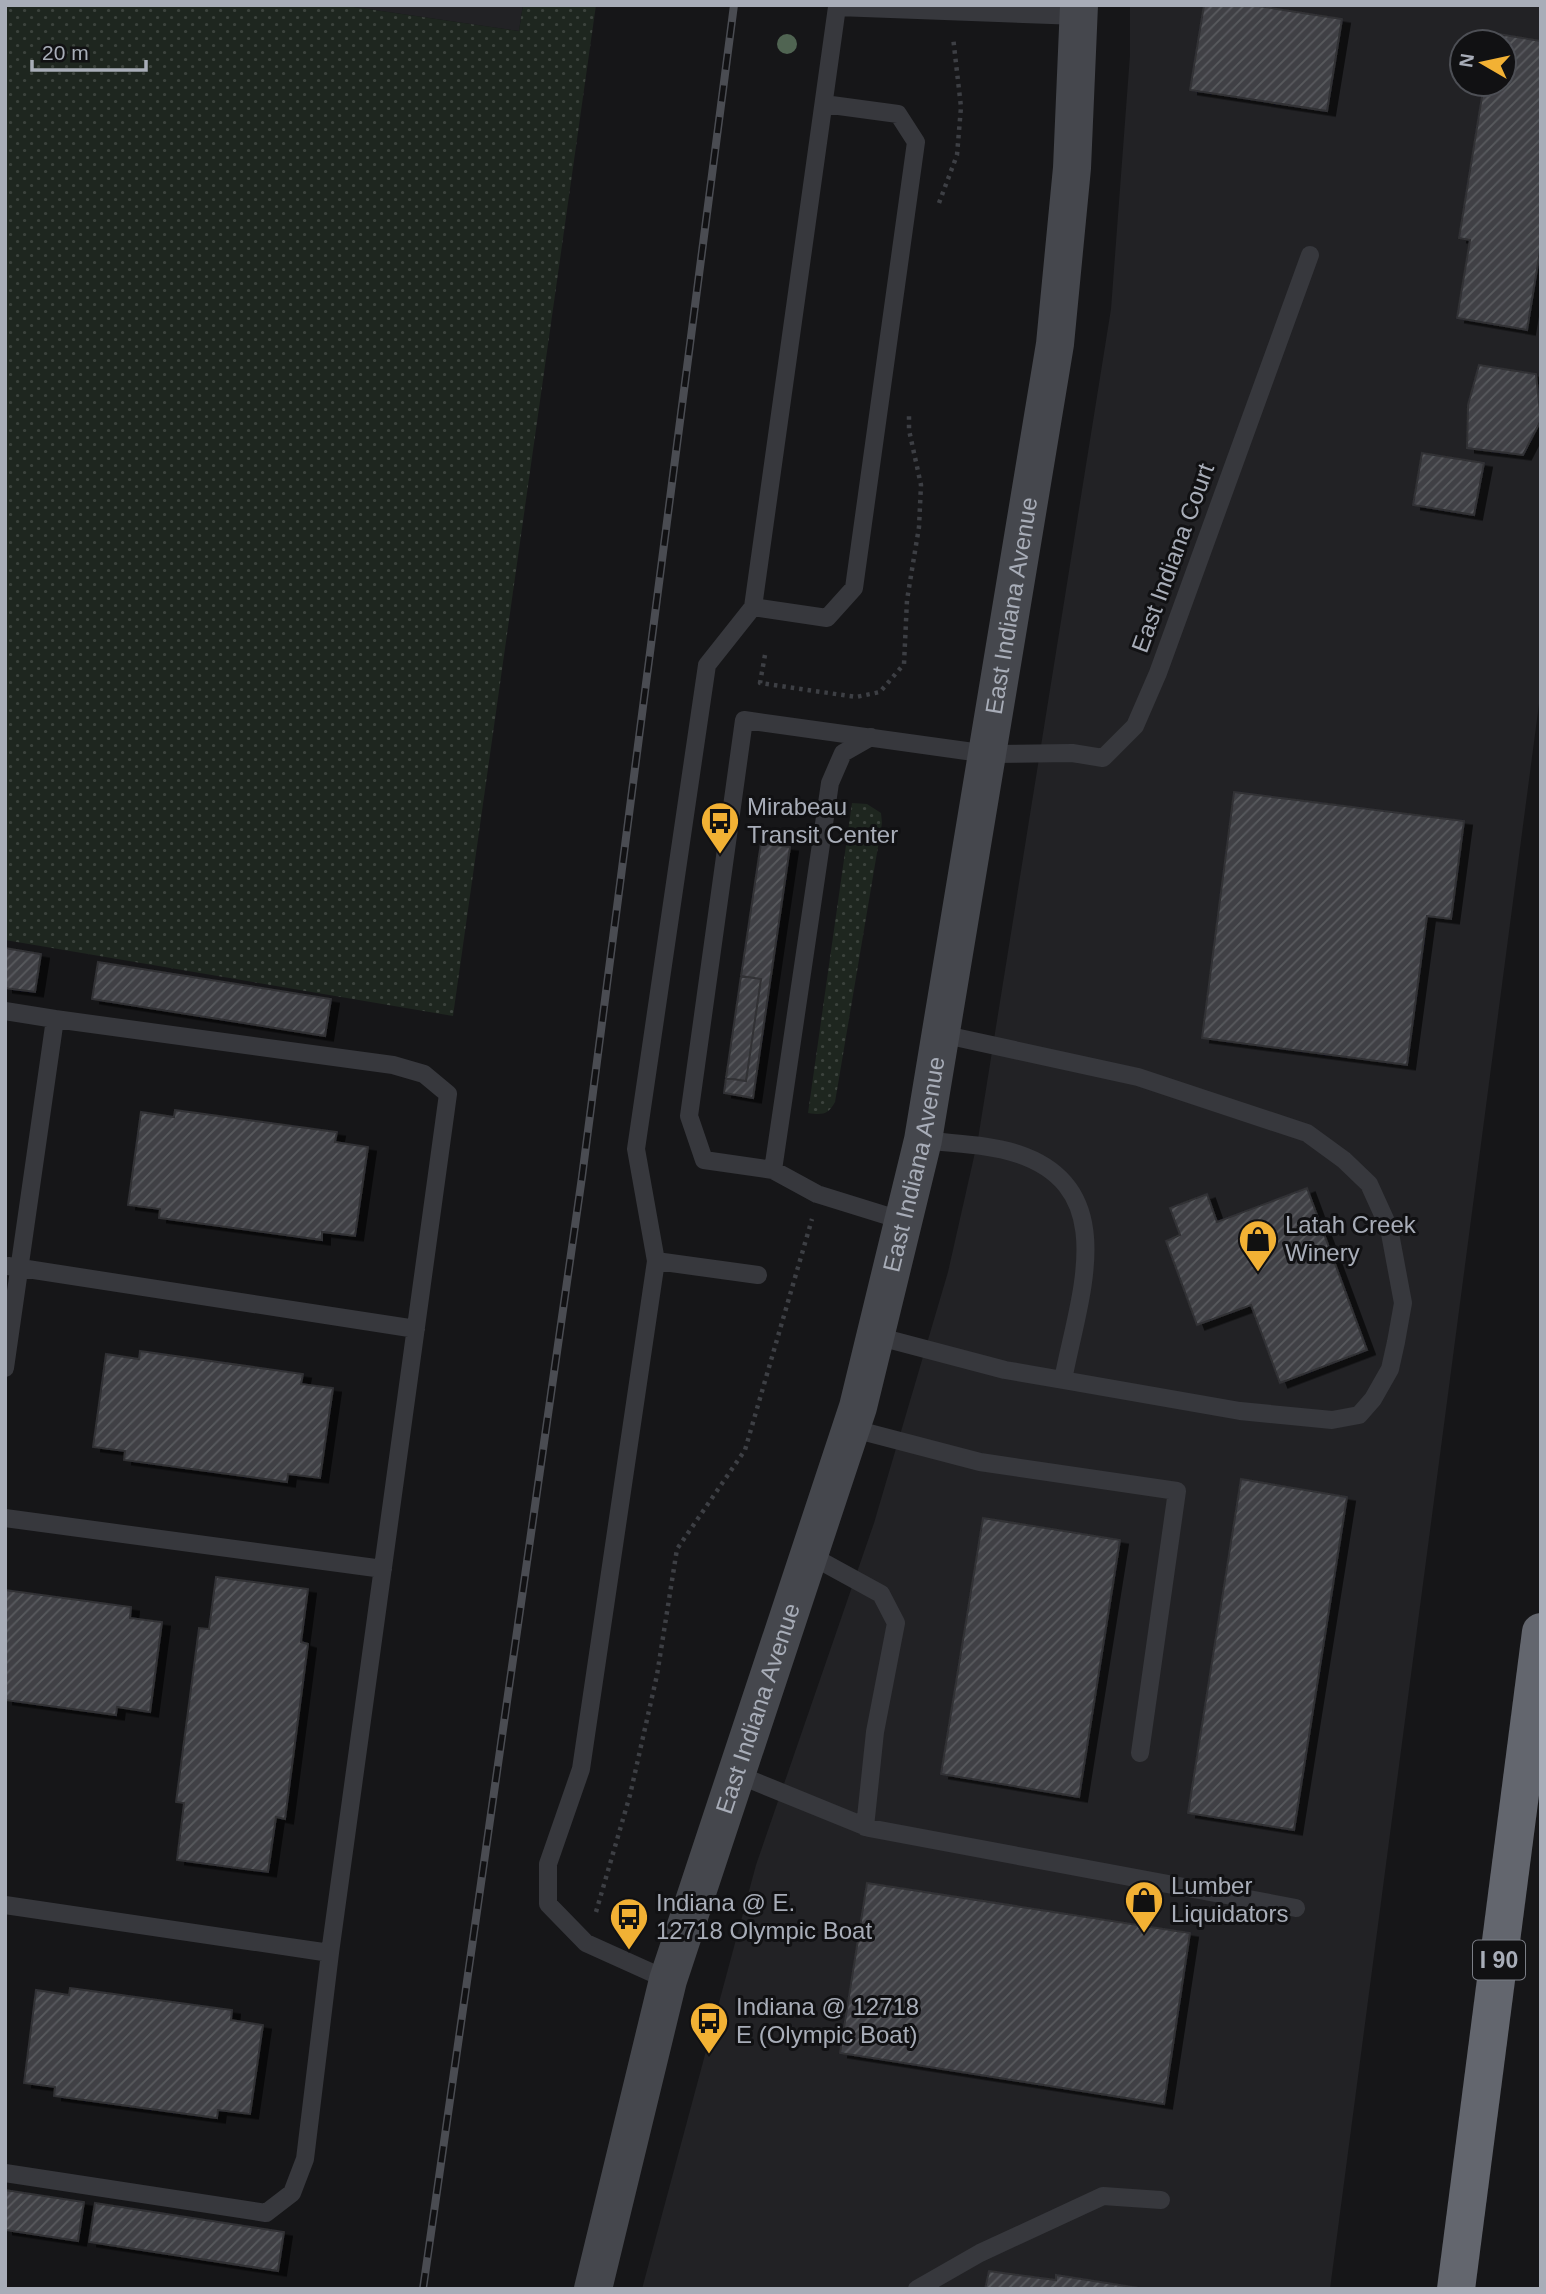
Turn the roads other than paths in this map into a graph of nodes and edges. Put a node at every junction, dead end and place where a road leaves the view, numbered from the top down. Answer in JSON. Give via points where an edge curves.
{"nodes":[{"id":1,"x":837,"y":6,"type":"edge"},
{"id":2,"x":1079,"y":10,"type":"edge"},
{"id":3,"x":824,"y":104,"type":"junction"},
{"id":4,"x":1310,"y":256,"type":"dead end"},
{"id":5,"x":753,"y":607,"type":"junction"},
{"id":6,"x":871,"y":737,"type":"junction"},
{"id":7,"x":988,"y":754,"type":"junction"},
{"id":8,"x":5,"y":1011,"type":"edge"},
{"id":9,"x":55,"y":1019,"type":"junction"},
{"id":10,"x":941,"y":1034,"type":"junction"},
{"id":11,"x":923,"y":1140,"type":"junction"},
{"id":12,"x":773,"y":1170,"type":"junction"},
{"id":13,"x":904,"y":1221,"type":"junction"},
{"id":14,"x":656,"y":1261,"type":"junction"},
{"id":15,"x":11,"y":1267,"type":"edge"},
{"id":16,"x":758,"y":1275,"type":"dead end"},
{"id":17,"x":416,"y":1329,"type":"junction"},
{"id":18,"x":876,"y":1336,"type":"junction"},
{"id":19,"x":5,"y":1368,"type":"edge"},
{"id":20,"x":1063,"y":1380,"type":"junction"},
{"id":21,"x":850,"y":1428,"type":"junction"},
{"id":22,"x":5,"y":1518,"type":"edge"},
{"id":23,"x":808,"y":1554,"type":"junction"},
{"id":24,"x":383,"y":1569,"type":"junction"},
{"id":25,"x":1541,"y":1632,"type":"edge"},
{"id":26,"x":1140,"y":1753,"type":"dead end"},
{"id":27,"x":734,"y":1773,"type":"junction"},
{"id":28,"x":866,"y":1827,"type":"junction"},
{"id":29,"x":5,"y":1905,"type":"edge"},
{"id":30,"x":1296,"y":1908,"type":"dead end"},
{"id":31,"x":330,"y":1953,"type":"junction"},
{"id":32,"x":668,"y":1980,"type":"junction"},
{"id":33,"x":5,"y":2172,"type":"edge"},
{"id":34,"x":1161,"y":2200,"type":"dead end"},
{"id":35,"x":593,"y":2289,"type":"edge"},
{"id":36,"x":917,"y":2289,"type":"edge"},
{"id":37,"x":1456,"y":2289,"type":"edge"}],
"edges":[{"from":1,"to":2,"type":"lane"},
{"from":1,"to":3,"type":"lane"},
{"from":2,"to":7,"type":"main road","name":"East Indiana Avenue","via":[[1072,168],[1055,344]]},
{"from":3,"to":5,"type":"lane"},
{"from":3,"to":5,"type":"lane","via":[[898,114],[916,142],[854,588],[827,618]]},
{"from":4,"to":7,"type":"lane","name":"East Indiana Court","via":[[1135,726],[1104,758],[1072,753]]},
{"from":5,"to":14,"type":"lane","via":[[707,665],[636,1149]]},
{"from":6,"to":7,"type":"lane","name":"East Indiana Court"},
{"from":6,"to":12,"type":"lane","via":[[844,753],[830,783]]},
{"from":6,"to":12,"type":"lane","name":"East Indiana Court","via":[[744,720],[689,1116],[704,1160]]},
{"from":7,"to":10,"type":"main road","name":"East Indiana Avenue"},
{"from":8,"to":9,"type":"lane"},
{"from":9,"to":15,"type":"lane"},
{"from":9,"to":17,"type":"lane","via":[[393,1066],[424,1074],[448,1094]]},
{"from":10,"to":11,"type":"main road","name":"East Indiana Avenue"},
{"from":10,"to":20,"type":"lane","via":[[1138,1077],[1307,1133],[1369,1184],[1389,1228],[1403,1303],[1390,1370],[1359,1415],[1332,1420],[1240,1410]]},
{"from":11,"to":13,"type":"main road","name":"East Indiana Avenue"},
{"from":11,"to":20,"type":"lane","via":[[1015,1152],[1060,1175],[1077,1197],[1086,1255]]},
{"from":12,"to":13,"type":"lane","via":[[817,1194]]},
{"from":13,"to":18,"type":"main road","name":"East Indiana Avenue"},
{"from":14,"to":16,"type":"lane"},
{"from":14,"to":32,"type":"lane","via":[[581,1769],[548,1864],[548,1904],[586,1943]]},
{"from":15,"to":17,"type":"lane"},
{"from":15,"to":19,"type":"lane"},
{"from":17,"to":24,"type":"lane"},
{"from":18,"to":20,"type":"lane","via":[[1005,1370]]},
{"from":18,"to":21,"type":"main road","name":"East Indiana Avenue"},
{"from":21,"to":23,"type":"main road","name":"East Indiana Avenue"},
{"from":21,"to":26,"type":"lane","via":[[980,1462],[1177,1491]]},
{"from":22,"to":24,"type":"lane"},
{"from":23,"to":27,"type":"main road","name":"East Indiana Avenue"},
{"from":23,"to":28,"type":"lane","via":[[881,1594],[896,1623],[875,1732]]},
{"from":24,"to":31,"type":"lane"},
{"from":25,"to":37,"type":"highway","number":"I 90"},
{"from":27,"to":28,"type":"lane"},
{"from":27,"to":32,"type":"main road","name":"East Indiana Avenue"},
{"from":28,"to":30,"type":"lane"},
{"from":29,"to":31,"type":"lane"},
{"from":31,"to":33,"type":"lane","via":[[305,2159],[292,2193],[266,2213]]},
{"from":32,"to":35,"type":"main road","name":"East Indiana Avenue"},
{"from":34,"to":36,"type":"lane","via":[[1103,2196],[980,2253]]}]}
